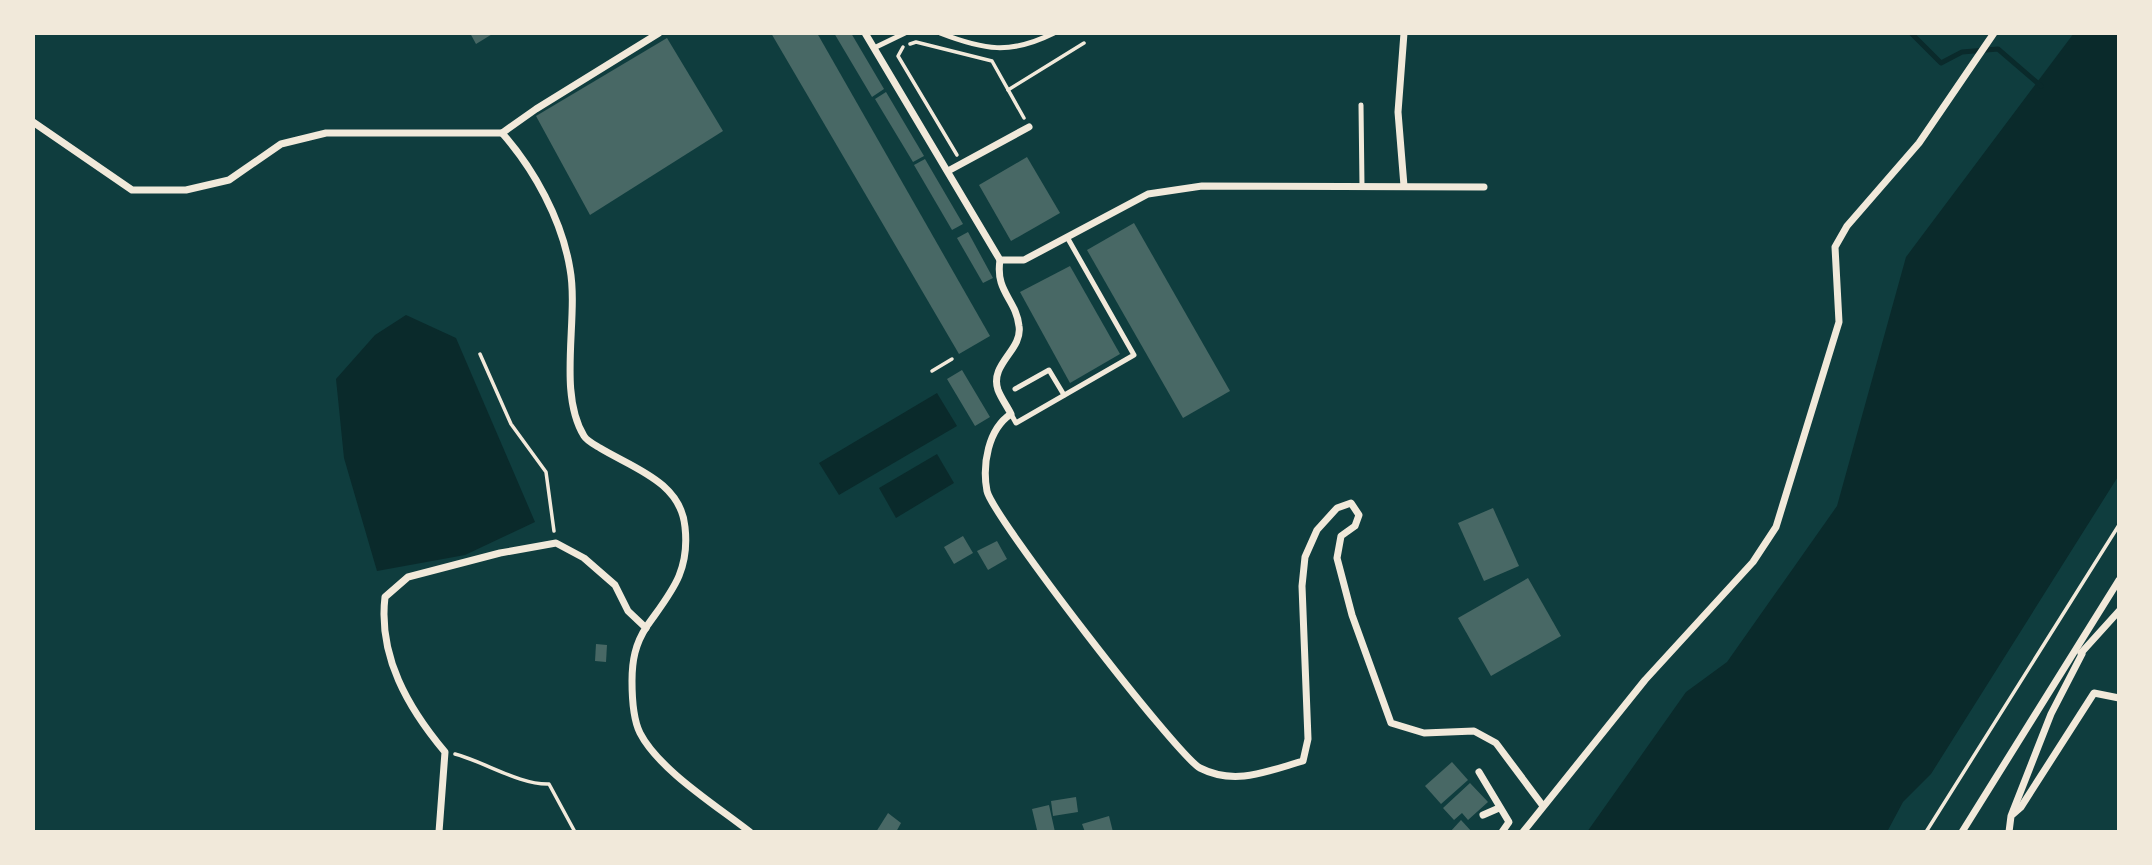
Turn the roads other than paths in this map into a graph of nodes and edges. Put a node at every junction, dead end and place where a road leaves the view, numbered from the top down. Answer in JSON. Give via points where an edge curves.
{"nodes":[{"id":1,"x":659,"y":33,"type":"edge"},
{"id":2,"x":865,"y":33,"type":"edge"},
{"id":3,"x":905,"y":33,"type":"edge"},
{"id":4,"x":940,"y":33,"type":"edge"},
{"id":5,"x":1054,"y":33,"type":"edge"},
{"id":6,"x":1404,"y":33,"type":"edge"},
{"id":7,"x":1994,"y":33,"type":"edge"},
{"id":8,"x":874,"y":48,"type":"junction"},
{"id":9,"x":1361,"y":105,"type":"dead end"},
{"id":10,"x":33,"y":122,"type":"edge"},
{"id":11,"x":1026,"y":123,"type":"road end"},
{"id":12,"x":502,"y":133,"type":"junction"},
{"id":13,"x":948,"y":171,"type":"junction"},
{"id":14,"x":1362,"y":186,"type":"junction"},
{"id":15,"x":1404,"y":186,"type":"junction"},
{"id":16,"x":1485,"y":187,"type":"dead end"},
{"id":17,"x":1067,"y":237,"type":"junction"},
{"id":18,"x":1000,"y":260,"type":"junction"},
{"id":19,"x":1015,"y":389,"type":"dead end"},
{"id":20,"x":1064,"y":395,"type":"junction"},
{"id":21,"x":1011,"y":414,"type":"junction"},
{"id":22,"x":2119,"y":580,"type":"edge"},
{"id":23,"x":2119,"y":611,"type":"edge"},
{"id":24,"x":646,"y":628,"type":"junction"},
{"id":25,"x":2074,"y":650,"type":"junction"},
{"id":26,"x":2082,"y":654,"type":"junction"},
{"id":27,"x":2119,"y":698,"type":"edge"},
{"id":28,"x":1479,"y":772,"type":"dead end"},
{"id":29,"x":1543,"y":806,"type":"junction"},
{"id":30,"x":1499,"y":808,"type":"junction"},
{"id":31,"x":1483,"y":815,"type":"dead end"},
{"id":32,"x":2011,"y":816,"type":"junction"},
{"id":33,"x":439,"y":832,"type":"edge"},
{"id":34,"x":750,"y":832,"type":"edge"},
{"id":35,"x":1502,"y":832,"type":"edge"},
{"id":36,"x":1523,"y":832,"type":"edge"},
{"id":37,"x":1962,"y":832,"type":"edge"},
{"id":38,"x":2009,"y":832,"type":"edge"}],
"edges":[{"from":1,"to":12,"type":"street"},
{"from":2,"to":8,"type":"street"},
{"from":3,"to":8,"type":"lane"},
{"from":4,"to":5,"type":"lane","via":[[996,50],[1037,42]]},
{"from":6,"to":15,"type":"street","via":[[1398,112]]},
{"from":7,"to":29,"type":"street","via":[[1919,143],[1847,226],[1835,247],[1839,322],[1776,527],[1753,562],[1645,680]]},
{"from":8,"to":13,"type":"street"},
{"from":9,"to":14,"type":"lane"},
{"from":10,"to":12,"type":"street","via":[[132,190],[186,190],[229,180],[281,144],[326,133]]},
{"from":11,"to":13,"type":"street"},
{"from":12,"to":24,"type":"street","via":[[523,156],[553,214],[570,269],[573,409],[584,438],[661,482],[679,503],[686,558],[672,594]]},
{"from":13,"to":18,"type":"street"},
{"from":14,"to":15,"type":"street"},
{"from":14,"to":17,"type":"street","via":[[1157,190]]},
{"from":15,"to":16,"type":"street"},
{"from":17,"to":18,"type":"street","via":[[1024,260]]},
{"from":17,"to":20,"type":"lane","via":[[1134,355]]},
{"from":18,"to":21,"type":"street","via":[[998,276],[1020,326],[1016,344],[998,371],[997,388]]},
{"from":19,"to":20,"type":"lane","via":[[1049,370]]},
{"from":20,"to":21,"type":"lane","via":[[1016,423]]},
{"from":21,"to":29,"type":"street","via":[[1003,419],[988,448],[987,492],[1020,548],[1147,709],[1199,767],[1238,779],[1303,761],[1308,739],[1305,557],[1317,530],[1337,508],[1351,503],[1359,514],[1355,526],[1340,536],[1337,558],[1391,723],[1424,733],[1474,732],[1496,743]]},
{"from":22,"to":25,"type":"street"},
{"from":23,"to":26,"type":"street"},
{"from":24,"to":33,"type":"street","via":[[628,611],[615,585],[584,558],[556,543],[408,577],[385,597],[382,623],[389,659],[422,725],[445,752]]},
{"from":24,"to":34,"type":"street","via":[[632,657],[632,694],[640,732],[658,757]]},
{"from":25,"to":26,"type":"street"},
{"from":25,"to":37,"type":"street"},
{"from":26,"to":32,"type":"street","via":[[2051,714]]},
{"from":27,"to":32,"type":"street","via":[[2094,693]]},
{"from":28,"to":30,"type":"street"},
{"from":29,"to":36,"type":"street"},
{"from":30,"to":31,"type":"street"},
{"from":30,"to":35,"type":"street","via":[[1509,822]]},
{"from":32,"to":38,"type":"street"}]}
